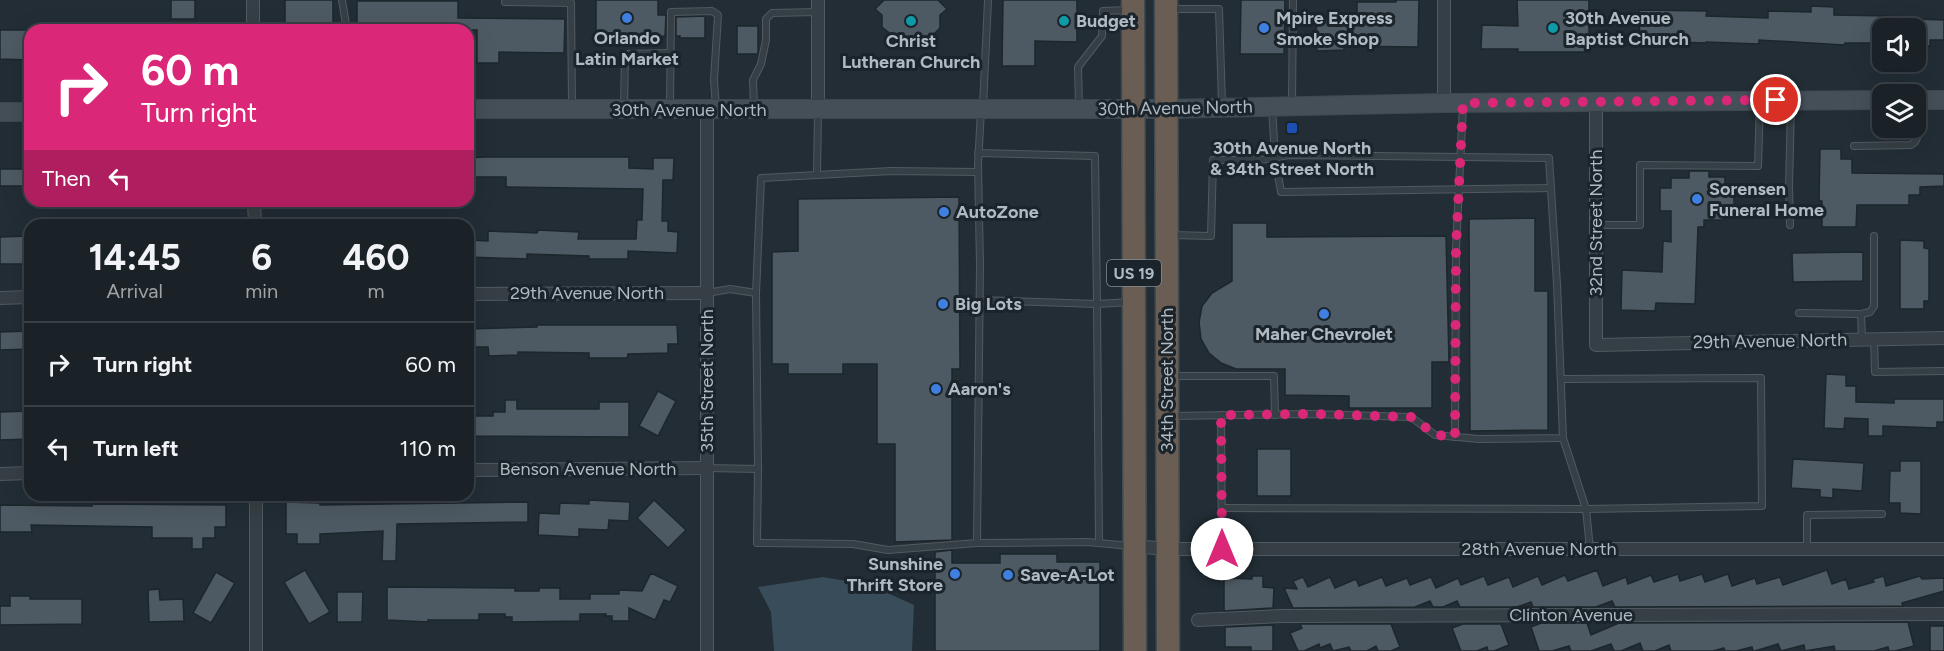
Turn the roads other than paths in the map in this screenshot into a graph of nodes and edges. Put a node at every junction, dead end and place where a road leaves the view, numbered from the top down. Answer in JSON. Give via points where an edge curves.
{"nodes":[{"id":1,"x":253,"y":0,"type":"edge"},
{"id":2,"x":342,"y":0,"type":"edge"},
{"id":3,"x":988,"y":0,"type":"edge"},
{"id":4,"x":1293,"y":0,"type":"edge"},
{"id":5,"x":1444,"y":0,"type":"edge"},
{"id":6,"x":505,"y":2,"type":"dead end"},
{"id":7,"x":1133,"y":5,"type":"edge"},
{"id":8,"x":1166,"y":5,"type":"edge"},
{"id":9,"x":818,"y":6,"type":"edge"},
{"id":10,"x":253,"y":24,"type":"edge"},
{"id":11,"x":346,"y":24,"type":"edge"},
{"id":12,"x":670,"y":53,"type":"junction"},
{"id":13,"x":1791,"y":100,"type":"junction"},
{"id":14,"x":1872,"y":100,"type":"edge"},
{"id":15,"x":1926,"y":100,"type":"edge"},
{"id":16,"x":1944,"y":100,"type":"edge"},
{"id":17,"x":1760,"y":101,"type":"junction"},
{"id":18,"x":1596,"y":102,"type":"junction"},
{"id":19,"x":1444,"y":103,"type":"junction"},
{"id":20,"x":1463,"y":103,"type":"junction"},
{"id":21,"x":1292,"y":106,"type":"junction"},
{"id":22,"x":1272,"y":107,"type":"junction"},
{"id":23,"x":818,"y":108,"type":"junction"},
{"id":24,"x":1222,"y":108,"type":"junction"},
{"id":25,"x":1080,"y":109,"type":"junction"},
{"id":26,"x":1134,"y":109,"type":"junction"},
{"id":27,"x":1166,"y":109,"type":"junction"},
{"id":28,"x":474,"y":110,"type":"edge"},
{"id":29,"x":572,"y":110,"type":"junction"},
{"id":30,"x":624,"y":110,"type":"junction"},
{"id":31,"x":670,"y":110,"type":"junction"},
{"id":32,"x":711,"y":110,"type":"junction"},
{"id":33,"x":754,"y":110,"type":"junction"},
{"id":34,"x":982,"y":110,"type":"junction"},
{"id":35,"x":0,"y":112,"type":"edge"},
{"id":36,"x":24,"y":112,"type":"edge"},
{"id":37,"x":1917,"y":138,"type":"edge"},
{"id":38,"x":1854,"y":146,"type":"dead end"},
{"id":39,"x":978,"y":153,"type":"junction"},
{"id":40,"x":1461,"y":156,"type":"junction"},
{"id":41,"x":1275,"y":158,"type":"junction"},
{"id":42,"x":978,"y":172,"type":"junction"},
{"id":43,"x":817,"y":175,"type":"junction"},
{"id":44,"x":1551,"y":188,"type":"junction"},
{"id":45,"x":1460,"y":190,"type":"junction"},
{"id":46,"x":1596,"y":225,"type":"junction"},
{"id":47,"x":1790,"y":225,"type":"dead end"},
{"id":48,"x":1167,"y":235,"type":"junction"},
{"id":49,"x":1874,"y":236,"type":"dead end"},
{"id":50,"x":707,"y":293,"type":"junction"},
{"id":51,"x":756,"y":293,"type":"junction"},
{"id":52,"x":474,"y":294,"type":"edge"},
{"id":53,"x":24,"y":297,"type":"edge"},
{"id":54,"x":0,"y":298,"type":"edge"},
{"id":55,"x":980,"y":300,"type":"junction"},
{"id":56,"x":1134,"y":302,"type":"junction"},
{"id":57,"x":1097,"y":304,"type":"junction"},
{"id":58,"x":1799,"y":314,"type":"dead end"},
{"id":59,"x":1861,"y":314,"type":"junction"},
{"id":60,"x":1944,"y":338,"type":"edge"},
{"id":61,"x":1868,"y":340,"type":"junction"},
{"id":62,"x":1596,"y":345,"type":"joint"},
{"id":63,"x":1944,"y":371,"type":"edge"},
{"id":64,"x":1167,"y":376,"type":"junction"},
{"id":65,"x":1561,"y":379,"type":"junction"},
{"id":66,"x":1221,"y":415,"type":"junction"},
{"id":67,"x":1275,"y":415,"type":"junction"},
{"id":68,"x":1167,"y":416,"type":"junction"},
{"id":69,"x":1455,"y":437,"type":"junction"},
{"id":70,"x":1563,"y":438,"type":"junction"},
{"id":71,"x":707,"y":468,"type":"junction"},
{"id":72,"x":474,"y":470,"type":"edge"},
{"id":73,"x":758,"y":470,"type":"junction"},
{"id":74,"x":24,"y":473,"type":"edge"},
{"id":75,"x":0,"y":474,"type":"edge"},
{"id":76,"x":256,"y":501,"type":"edge"},
{"id":77,"x":1222,"y":508,"type":"junction"},
{"id":78,"x":1586,"y":509,"type":"junction"},
{"id":79,"x":1882,"y":514,"type":"dead end"},
{"id":80,"x":977,"y":543,"type":"junction"},
{"id":81,"x":1099,"y":543,"type":"junction"},
{"id":82,"x":1134,"y":546,"type":"junction"},
{"id":83,"x":1167,"y":549,"type":"junction"},
{"id":84,"x":1222,"y":549,"type":"junction"},
{"id":85,"x":1590,"y":549,"type":"junction"},
{"id":86,"x":1807,"y":549,"type":"junction"},
{"id":87,"x":1944,"y":549,"type":"edge"},
{"id":88,"x":1944,"y":614,"type":"edge"},
{"id":89,"x":1198,"y":620,"type":"dead end"},
{"id":90,"x":256,"y":651,"type":"edge"},
{"id":91,"x":707,"y":651,"type":"edge"},
{"id":92,"x":1135,"y":651,"type":"edge"},
{"id":93,"x":1168,"y":651,"type":"edge"}],
"edges":[{"from":1,"to":10,"type":"street"},
{"from":2,"to":11,"type":"lane"},
{"from":3,"to":34,"type":"lane"},
{"from":4,"to":21,"type":"lane"},
{"from":5,"to":19,"type":"street"},
{"from":6,"to":29,"type":"lane","via":[[571,3]]},
{"from":7,"to":25,"type":"lane","via":[[1103,11],[1102,36],[1078,67]]},
{"from":7,"to":26,"type":"highway","name":"34th Street North","number":"US 19"},
{"from":8,"to":24,"type":"lane","via":[[1219,9]]},
{"from":8,"to":27,"type":"highway","name":"34th Street North","number":"US 19"},
{"from":9,"to":23,"type":"street"},
{"from":9,"to":33,"type":"lane","via":[[772,14],[766,19],[761,64],[753,80]]},
{"from":12,"to":30,"type":"lane","via":[[626,54]]},
{"from":12,"to":31,"type":"lane"},
{"from":12,"to":32,"type":"lane","via":[[671,12],[712,11],[718,15]]},
{"from":13,"to":14,"type":"street","name":"30th Avenue North"},
{"from":13,"to":17,"type":"street","name":"30th Avenue North"},
{"from":13,"to":47,"type":"lane"},
{"from":15,"to":16,"type":"street"},
{"from":17,"to":18,"type":"street","name":"30th Avenue North"},
{"from":17,"to":46,"type":"lane","via":[[1758,166],[1640,165],[1640,225]]},
{"from":18,"to":20,"type":"street","name":"30th Avenue North"},
{"from":18,"to":46,"type":"street","name":"32nd Street North"},
{"from":19,"to":20,"type":"street","name":"30th Avenue North"},
{"from":19,"to":21,"type":"street","name":"30th Avenue North"},
{"from":20,"to":40,"type":"lane"},
{"from":21,"to":22,"type":"street","name":"30th Avenue North"},
{"from":22,"to":24,"type":"street","name":"30th Avenue North"},
{"from":22,"to":41,"type":"lane"},
{"from":23,"to":33,"type":"street","name":"30th Avenue North"},
{"from":23,"to":34,"type":"street","name":"30th Avenue North"},
{"from":23,"to":43,"type":"lane"},
{"from":24,"to":27,"type":"street","name":"30th Avenue North"},
{"from":25,"to":26,"type":"street","name":"30th Avenue North"},
{"from":25,"to":34,"type":"street","name":"30th Avenue North"},
{"from":26,"to":27,"type":"street","name":"30th Avenue North"},
{"from":26,"to":56,"type":"highway","name":"34th Street North","number":"US 19"},
{"from":27,"to":48,"type":"highway","name":"34th Street North","number":"US 19"},
{"from":28,"to":29,"type":"street","name":"30th Avenue North"},
{"from":29,"to":30,"type":"street","name":"30th Avenue North"},
{"from":30,"to":31,"type":"street","name":"30th Avenue North"},
{"from":31,"to":32,"type":"street","name":"30th Avenue North"},
{"from":32,"to":33,"type":"street","name":"30th Avenue North"},
{"from":32,"to":50,"type":"street","name":"35th Street North"},
{"from":34,"to":39,"type":"lane"},
{"from":35,"to":36,"type":"street"},
{"from":37,"to":38,"type":"lane","via":[[1911,145]]},
{"from":39,"to":42,"type":"lane"},
{"from":39,"to":57,"type":"lane","via":[[1095,156]]},
{"from":40,"to":41,"type":"lane"},
{"from":40,"to":44,"type":"lane","via":[[1549,158]]},
{"from":40,"to":45,"type":"lane"},
{"from":41,"to":45,"type":"lane","via":[[1281,192]]},
{"from":41,"to":48,"type":"lane","via":[[1213,160],[1211,236]]},
{"from":42,"to":43,"type":"lane"},
{"from":42,"to":55,"type":"lane"},
{"from":43,"to":51,"type":"lane","via":[[761,178]]},
{"from":44,"to":45,"type":"lane"},
{"from":44,"to":65,"type":"lane"},
{"from":45,"to":69,"type":"lane"},
{"from":46,"to":62,"type":"street","name":"32nd Street North"},
{"from":48,"to":64,"type":"highway","name":"34th Street North","number":"US 19"},
{"from":49,"to":59,"type":"lane","via":[[1875,306]]},
{"from":50,"to":51,"type":"lane"},
{"from":50,"to":52,"type":"street","name":"29th Avenue North"},
{"from":50,"to":71,"type":"street","name":"35th Street North"},
{"from":51,"to":73,"type":"lane"},
{"from":53,"to":54,"type":"street"},
{"from":55,"to":57,"type":"lane"},
{"from":55,"to":80,"type":"lane"},
{"from":56,"to":57,"type":"lane"},
{"from":56,"to":82,"type":"highway","name":"34th Street North","number":"US 19"},
{"from":57,"to":81,"type":"lane"},
{"from":58,"to":59,"type":"lane"},
{"from":59,"to":61,"type":"lane"},
{"from":60,"to":61,"type":"street","name":"29th Avenue North"},
{"from":61,"to":62,"type":"street","name":"29th Avenue North"},
{"from":61,"to":63,"type":"lane","via":[[1875,372]]},
{"from":64,"to":67,"type":"lane","via":[[1274,376]]},
{"from":64,"to":68,"type":"highway","name":"34th Street North","number":"US 19"},
{"from":65,"to":70,"type":"lane"},
{"from":65,"to":78,"type":"lane","via":[[1761,378],[1762,507]]},
{"from":66,"to":67,"type":"lane"},
{"from":66,"to":68,"type":"lane"},
{"from":66,"to":77,"type":"lane"},
{"from":67,"to":69,"type":"lane","via":[[1411,417],[1436,435]]},
{"from":68,"to":83,"type":"highway","name":"34th Street North","number":"US 19"},
{"from":69,"to":70,"type":"lane"},
{"from":70,"to":78,"type":"lane"},
{"from":71,"to":72,"type":"street","name":"Benson Avenue North"},
{"from":71,"to":73,"type":"lane"},
{"from":71,"to":91,"type":"street","name":"35th Street North"},
{"from":73,"to":80,"type":"lane","via":[[757,543],[853,544],[888,550]]},
{"from":74,"to":75,"type":"street"},
{"from":76,"to":90,"type":"street"},
{"from":77,"to":78,"type":"lane"},
{"from":77,"to":84,"type":"lane"},
{"from":78,"to":85,"type":"lane"},
{"from":79,"to":86,"type":"lane","via":[[1807,514]]},
{"from":80,"to":81,"type":"lane"},
{"from":81,"to":82,"type":"lane"},
{"from":82,"to":83,"type":"street","name":"28th Avenue North"},
{"from":82,"to":92,"type":"highway","name":"34th Street North","number":"US 19"},
{"from":83,"to":84,"type":"street","name":"28th Avenue North"},
{"from":83,"to":93,"type":"highway","name":"34th Street North","number":"US 19"},
{"from":84,"to":85,"type":"street","name":"28th Avenue North"},
{"from":85,"to":86,"type":"street","name":"28th Avenue North"},
{"from":86,"to":87,"type":"street","name":"28th Avenue North"},
{"from":88,"to":89,"type":"street","name":"Clinton Avenue","via":[[1283,616]]}]}
